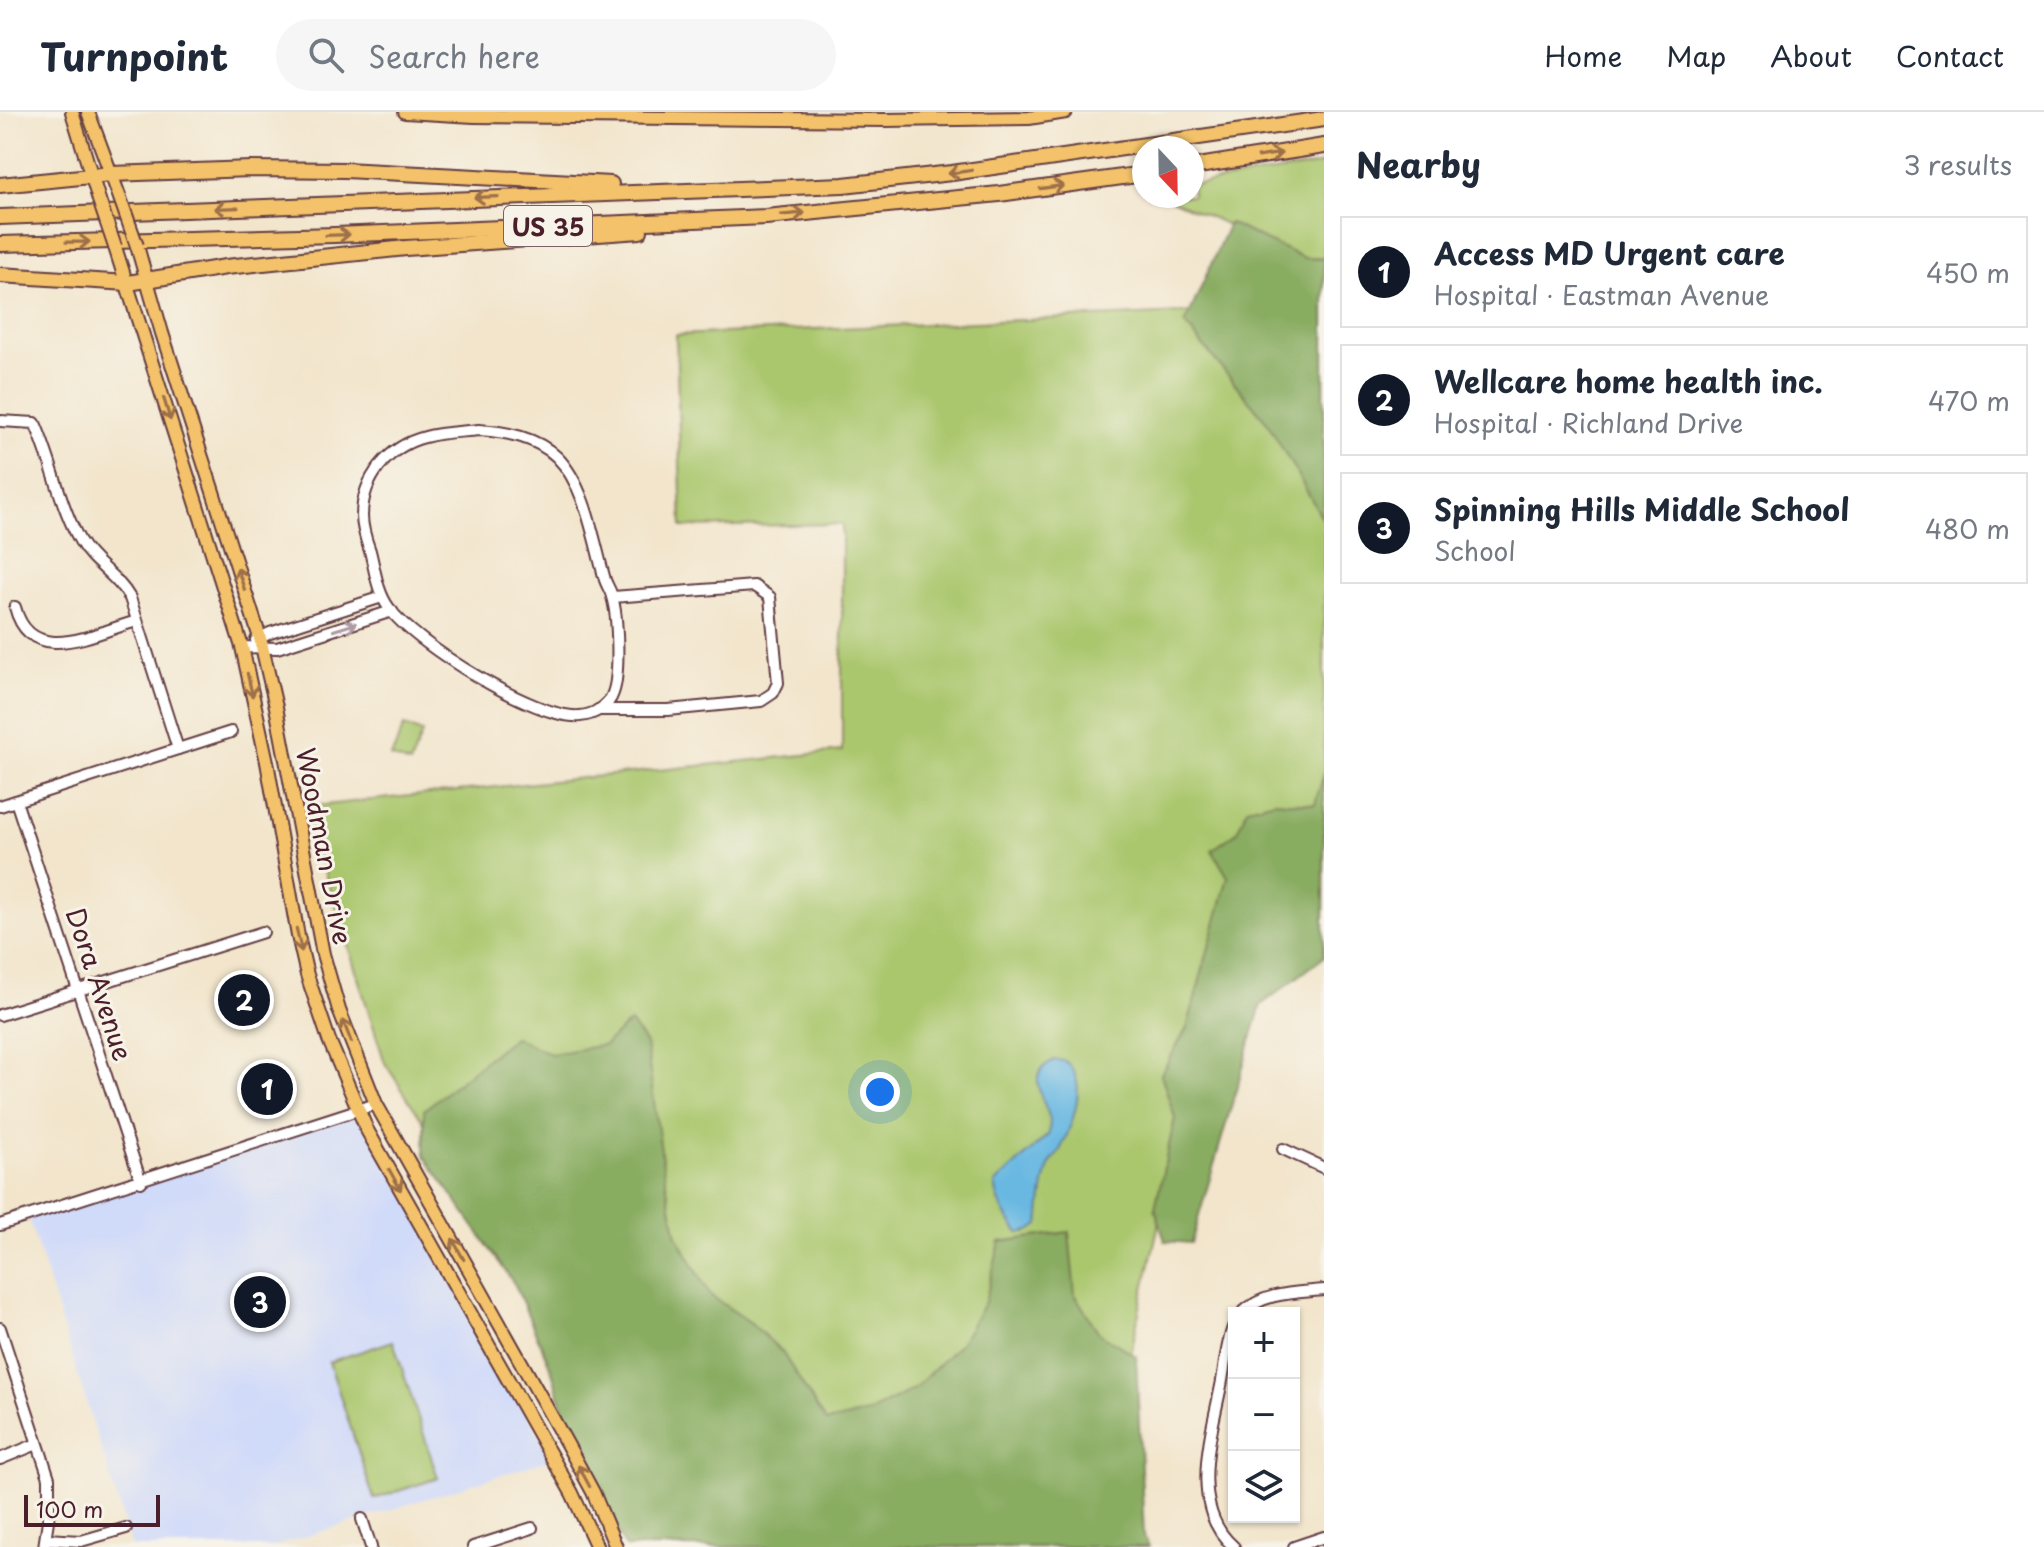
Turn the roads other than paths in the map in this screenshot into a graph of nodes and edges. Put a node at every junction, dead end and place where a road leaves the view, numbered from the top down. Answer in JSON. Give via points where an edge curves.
{"nodes":[{"id":1,"x":72,"y":112,"type":"edge"},
{"id":2,"x":88,"y":112,"type":"edge"},
{"id":3,"x":405,"y":112,"type":"edge"},
{"id":4,"x":1066,"y":112,"type":"edge"},
{"id":5,"x":730,"y":115,"type":"edge"},
{"id":6,"x":1324,"y":119,"type":"edge"},
{"id":7,"x":1324,"y":146,"type":"edge"},
{"id":8,"x":1204,"y":166,"type":"edge"},
{"id":9,"x":111,"y":174,"type":"junction"},
{"id":10,"x":1132,"y":176,"type":"edge"},
{"id":11,"x":92,"y":177,"type":"junction"},
{"id":12,"x":0,"y":185,"type":"edge"},
{"id":13,"x":676,"y":190,"type":"junction"},
{"id":14,"x":0,"y":217,"type":"edge"},
{"id":15,"x":766,"y":217,"type":"junction"},
{"id":16,"x":0,"y":244,"type":"edge"},
{"id":17,"x":0,"y":275,"type":"edge"},
{"id":18,"x":147,"y":280,"type":"junction"},
{"id":19,"x":128,"y":283,"type":"junction"},
{"id":20,"x":0,"y":421,"type":"edge"},
{"id":21,"x":382,"y":597,"type":"junction"},
{"id":22,"x":613,"y":597,"type":"junction"},
{"id":23,"x":15,"y":607,"type":"dead end"},
{"id":24,"x":392,"y":611,"type":"junction"},
{"id":25,"x":137,"y":621,"type":"junction"},
{"id":26,"x":261,"y":643,"type":"junction"},
{"id":27,"x":242,"y":647,"type":"junction"},
{"id":28,"x":598,"y":710,"type":"junction"},
{"id":29,"x":231,"y":732,"type":"dead end"},
{"id":30,"x":178,"y":749,"type":"junction"},
{"id":31,"x":16,"y":801,"type":"junction"},
{"id":32,"x":0,"y":806,"type":"edge"},
{"id":33,"x":263,"y":932,"type":"dead end"},
{"id":34,"x":79,"y":990,"type":"junction"},
{"id":35,"x":0,"y":1015,"type":"edge"},
{"id":36,"x":376,"y":1104,"type":"junction"},
{"id":37,"x":359,"y":1111,"type":"junction"},
{"id":38,"x":1283,"y":1149,"type":"dead end"},
{"id":39,"x":1324,"y":1168,"type":"edge"},
{"id":40,"x":141,"y":1182,"type":"junction"},
{"id":41,"x":0,"y":1225,"type":"edge"},
{"id":42,"x":1324,"y":1290,"type":"edge"},
{"id":43,"x":1250,"y":1307,"type":"edge"},
{"id":44,"x":0,"y":1328,"type":"edge"},
{"id":45,"x":1228,"y":1353,"type":"edge"},
{"id":46,"x":37,"y":1444,"type":"junction"},
{"id":47,"x":0,"y":1459,"type":"edge"},
{"id":48,"x":362,"y":1519,"type":"dead end"},
{"id":49,"x":126,"y":1528,"type":"dead end"},
{"id":50,"x":532,"y":1528,"type":"dead end"},
{"id":51,"x":1324,"y":1537,"type":"edge"},
{"id":52,"x":45,"y":1543,"type":"edge"},
{"id":53,"x":479,"y":1546,"type":"edge"},
{"id":54,"x":371,"y":1547,"type":"edge"},
{"id":55,"x":597,"y":1547,"type":"edge"},
{"id":56,"x":616,"y":1547,"type":"edge"},
{"id":57,"x":1234,"y":1547,"type":"edge"},
{"id":58,"x":1294,"y":1547,"type":"edge"}],
"edges":[{"from":1,"to":11,"type":"main road","name":"Woodman Drive"},
{"from":2,"to":9,"type":"main road","name":"Woodman Drive"},
{"from":3,"to":5,"type":"main road"},
{"from":4,"to":5,"type":"main road","via":[[973,120]]},
{"from":6,"to":13,"type":"highway","number":"US 35","one_way":true,"via":[[843,185]]},
{"from":8,"to":7,"type":"highway","one_way":true},
{"from":9,"to":11,"type":"highway"},
{"from":9,"to":13,"type":"highway","via":[[345,170]]},
{"from":9,"to":18,"type":"main road","name":"Woodman Drive","bridge":true},
{"from":15,"to":10,"type":"highway","number":"US 35","one_way":true},
{"from":11,"to":12,"type":"highway"},
{"from":11,"to":19,"type":"main road","name":"Woodman Drive","bridge":true},
{"from":13,"to":14,"type":"highway","number":"US 35","one_way":true},
{"from":16,"to":15,"type":"highway","number":"US 35","one_way":true},
{"from":15,"to":18,"type":"highway","via":[[406,248]]},
{"from":17,"to":19,"type":"highway"},
{"from":18,"to":19,"type":"highway"},
{"from":26,"to":18,"type":"main road","name":"Woodman Drive","one_way":true},
{"from":19,"to":27,"type":"main road","name":"Woodman Drive","one_way":true},
{"from":20,"to":25,"type":"street","via":[[35,423],[76,534],[124,588]]},
{"from":21,"to":22,"type":"street","via":[[362,515],[375,472],[412,441],[479,430],[510,433],[539,444],[565,466],[577,487]]},
{"from":21,"to":24,"type":"street"},
{"from":21,"to":26,"type":"street"},
{"from":22,"to":28,"type":"street","via":[[616,682],[611,698]]},
{"from":22,"to":28,"type":"street","via":[[754,586],[770,597],[778,683],[761,701]]},
{"from":23,"to":25,"type":"street","via":[[31,636],[55,644]]},
{"from":26,"to":24,"type":"street","one_way":true,"via":[[277,648]]},
{"from":24,"to":28,"type":"street","via":[[447,656],[502,691],[570,716]]},
{"from":25,"to":30,"type":"street"},
{"from":26,"to":27,"type":"street"},
{"from":36,"to":26,"type":"main road","name":"Woodman Drive","one_way":true,"via":[[323,954]]},
{"from":27,"to":37,"type":"main road","name":"Woodman Drive","one_way":true,"via":[[307,975]]},
{"from":29,"to":30,"type":"street"},
{"from":30,"to":31,"type":"street"},
{"from":31,"to":32,"type":"street"},
{"from":31,"to":34,"type":"street","name":"Dora Avenue"},
{"from":33,"to":34,"type":"street"},
{"from":34,"to":35,"type":"street"},
{"from":34,"to":40,"type":"street","name":"Dora Avenue"},
{"from":36,"to":37,"type":"street"},
{"from":56,"to":36,"type":"main road","name":"Woodman Drive","one_way":true,"via":[[567,1444]]},
{"from":37,"to":40,"type":"street"},
{"from":37,"to":55,"type":"main road","name":"Woodman Drive","one_way":true},
{"from":38,"to":39,"type":"street"},
{"from":40,"to":41,"type":"street"},
{"from":42,"to":43,"type":"street","via":[[1271,1296]]},
{"from":44,"to":46,"type":"street"},
{"from":45,"to":57,"type":"street","via":[[1206,1480],[1218,1526]]},
{"from":46,"to":47,"type":"street"},
{"from":46,"to":52,"type":"street","via":[[51,1494]]},
{"from":48,"to":54,"type":"street"},
{"from":49,"to":52,"type":"street","via":[[81,1541]]},
{"from":50,"to":53,"type":"street"},
{"from":51,"to":58,"type":"street"}]}
